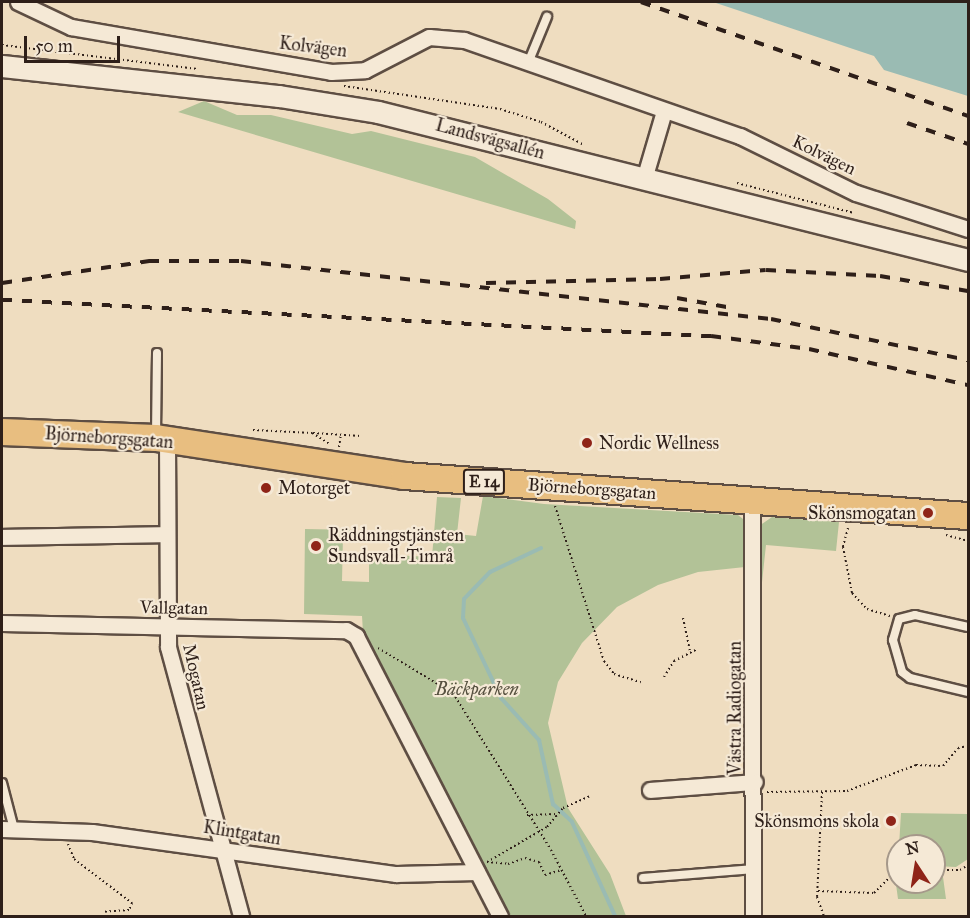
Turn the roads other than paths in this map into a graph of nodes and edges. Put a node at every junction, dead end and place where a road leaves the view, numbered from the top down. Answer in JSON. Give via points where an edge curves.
{"nodes":[{"id":1,"x":18,"y":2,"type":"edge"},
{"id":2,"x":547,"y":17,"type":"dead end"},
{"id":3,"x":528,"y":63,"type":"junction"},
{"id":4,"x":2,"y":66,"type":"edge"},
{"id":5,"x":664,"y":111,"type":"junction"},
{"id":6,"x":644,"y":179,"type":"junction"},
{"id":7,"x":969,"y":229,"type":"edge"},
{"id":8,"x":969,"y":260,"type":"edge"},
{"id":9,"x":157,"y":353,"type":"dead end"},
{"id":10,"x":2,"y":432,"type":"edge"},
{"id":11,"x":162,"y":439,"type":"junction"},
{"id":12,"x":752,"y":500,"type":"junction"},
{"id":13,"x":969,"y":516,"type":"edge"},
{"id":14,"x":166,"y":534,"type":"junction"},
{"id":15,"x":2,"y":537,"type":"edge"},
{"id":16,"x":2,"y":623,"type":"edge"},
{"id":17,"x":969,"y":627,"type":"edge"},
{"id":18,"x":166,"y":628,"type":"junction"},
{"id":19,"x":969,"y":692,"type":"edge"},
{"id":20,"x":2,"y":783,"type":"edge"},
{"id":21,"x":755,"y":787,"type":"junction"},
{"id":22,"x":650,"y":790,"type":"dead end"},
{"id":23,"x":8,"y":829,"type":"edge"},
{"id":24,"x":224,"y":850,"type":"junction"},
{"id":25,"x":482,"y":867,"type":"junction"},
{"id":26,"x":755,"y":869,"type":"junction"},
{"id":27,"x":643,"y":878,"type":"dead end"},
{"id":28,"x":240,"y":916,"type":"edge"},
{"id":29,"x":500,"y":916,"type":"edge"},
{"id":30,"x":753,"y":916,"type":"edge"}],
"edges":[{"from":1,"to":3,"type":"street","name":"Kolvägen","via":[[70,27],[331,72],[364,70],[429,37],[464,40]]},
{"from":2,"to":3,"type":"lane"},
{"from":3,"to":5,"type":"street","name":"Kolvägen"},
{"from":4,"to":6,"type":"main road","name":"Landsvägsallén","via":[[279,96],[378,112]]},
{"from":5,"to":6,"type":"street"},
{"from":5,"to":7,"type":"street","name":"Kolvägen","via":[[740,136],[856,193]]},
{"from":6,"to":8,"type":"main road","name":"Landsvägsallén"},
{"from":9,"to":11,"type":"lane"},
{"from":10,"to":11,"type":"highway","name":"Björneborgsgatan","number":"E 14"},
{"from":11,"to":12,"type":"highway","name":"Björneborgsgatan","number":"E 14","via":[[404,476]]},
{"from":11,"to":14,"type":"street","name":"Mogatan"},
{"from":12,"to":13,"type":"highway","name":"Björneborgsgatan","number":"E 14"},
{"from":12,"to":21,"type":"street","name":"Västra Radiogatan"},
{"from":14,"to":15,"type":"street"},
{"from":14,"to":18,"type":"street","name":"Mogatan"},
{"from":16,"to":18,"type":"street","name":"Vallgatan"},
{"from":17,"to":19,"type":"lane","via":[[915,615],[899,619],[893,640],[902,672],[910,678]]},
{"from":18,"to":24,"type":"street","name":"Mogatan","via":[[188,730]]},
{"from":18,"to":25,"type":"street","name":"Vallgatan","via":[[351,633]]},
{"from":20,"to":23,"type":"lane"},
{"from":21,"to":22,"type":"street"},
{"from":21,"to":26,"type":"street","name":"Västra Radiogatan"},
{"from":23,"to":24,"type":"street","name":"Klintgatan","via":[[61,830]]},
{"from":24,"to":25,"type":"street","name":"Klintgatan","via":[[396,874]]},
{"from":24,"to":28,"type":"street","name":"Mogatan"},
{"from":25,"to":29,"type":"street"},
{"from":26,"to":27,"type":"lane"},
{"from":26,"to":30,"type":"street","name":"Västra Radiogatan"}]}
